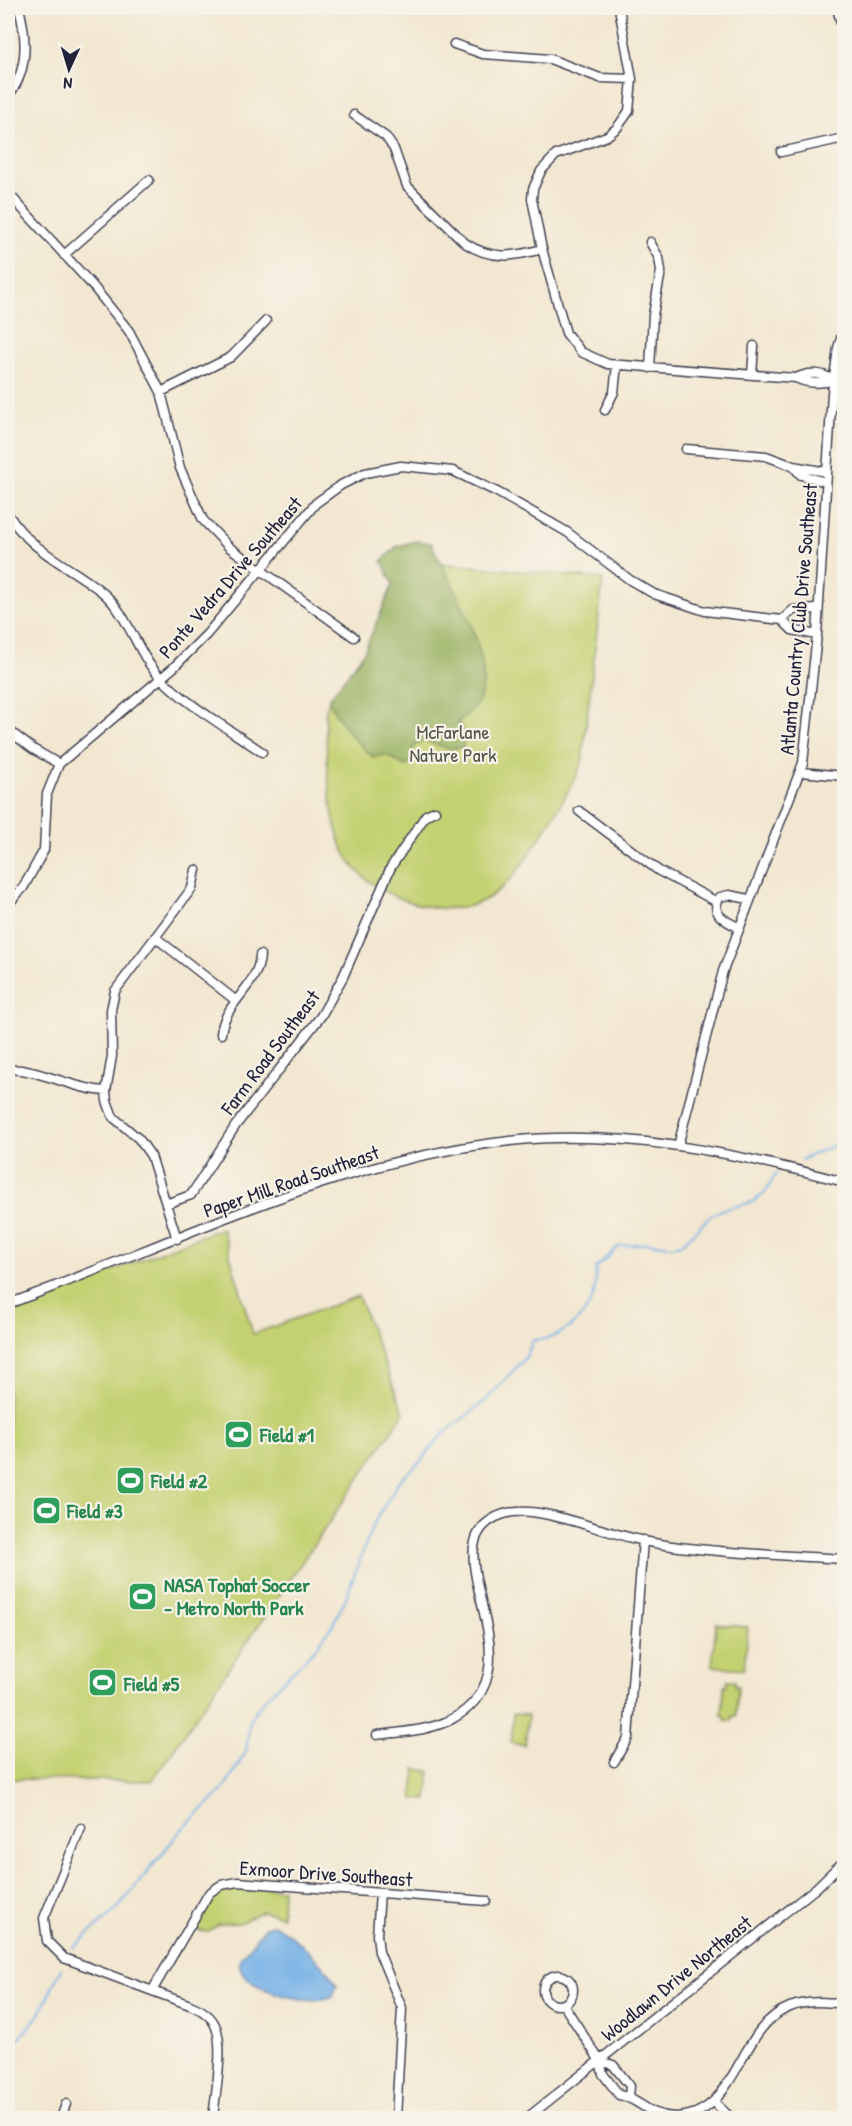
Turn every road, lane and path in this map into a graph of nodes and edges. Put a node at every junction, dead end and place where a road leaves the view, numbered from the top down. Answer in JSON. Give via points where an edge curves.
{"nodes":[{"id":1,"x":19,"y":8,"type":"edge"},
{"id":2,"x":619,"y":8,"type":"edge"},
{"id":3,"x":837,"y":8,"type":"edge"},
{"id":4,"x":844,"y":34,"type":"edge"},
{"id":5,"x":454,"y":44,"type":"dead end"},
{"id":6,"x":632,"y":79,"type":"junction"},
{"id":7,"x":8,"y":96,"type":"edge"},
{"id":8,"x":354,"y":116,"type":"dead end"},
{"id":9,"x":844,"y":138,"type":"edge"},
{"id":10,"x":782,"y":152,"type":"dead end"},
{"id":11,"x":149,"y":180,"type":"dead end"},
{"id":12,"x":8,"y":193,"type":"edge"},
{"id":13,"x":650,"y":242,"type":"dead end"},
{"id":14,"x":542,"y":249,"type":"junction"},
{"id":15,"x":64,"y":255,"type":"junction"},
{"id":16,"x":266,"y":321,"type":"dead end"},
{"id":17,"x":844,"y":328,"type":"edge"},
{"id":18,"x":754,"y":346,"type":"dead end"},
{"id":19,"x":617,"y":365,"type":"junction"},
{"id":20,"x":650,"y":368,"type":"junction"},
{"id":21,"x":752,"y":375,"type":"junction"},
{"id":22,"x":833,"y":380,"type":"junction"},
{"id":23,"x":844,"y":381,"type":"edge"},
{"id":24,"x":161,"y":392,"type":"junction"},
{"id":25,"x":605,"y":410,"type":"dead end"},
{"id":26,"x":686,"y":449,"type":"dead end"},
{"id":27,"x":827,"y":477,"type":"junction"},
{"id":28,"x":8,"y":514,"type":"edge"},
{"id":29,"x":260,"y":569,"type":"junction"},
{"id":30,"x":818,"y":609,"type":"junction"},
{"id":31,"x":782,"y":620,"type":"junction"},
{"id":32,"x":817,"y":635,"type":"junction"},
{"id":33,"x":354,"y":637,"type":"dead end"},
{"id":34,"x":162,"y":679,"type":"junction"},
{"id":35,"x":8,"y":730,"type":"edge"},
{"id":36,"x":262,"y":752,"type":"dead end"},
{"id":37,"x":59,"y":764,"type":"junction"},
{"id":38,"x":801,"y":772,"type":"junction"},
{"id":39,"x":844,"y":776,"type":"edge"},
{"id":40,"x":435,"y":811,"type":"dead end"},
{"id":41,"x":579,"y":811,"type":"dead end"},
{"id":42,"x":196,"y":870,"type":"dead end"},
{"id":43,"x":749,"y":899,"type":"junction"},
{"id":44,"x":717,"y":902,"type":"junction"},
{"id":45,"x":8,"y":904,"type":"edge"},
{"id":46,"x":738,"y":927,"type":"junction"},
{"id":47,"x":155,"y":938,"type":"junction"},
{"id":48,"x":260,"y":955,"type":"dead end"},
{"id":49,"x":235,"y":1000,"type":"junction"},
{"id":50,"x":221,"y":1034,"type":"dead end"},
{"id":51,"x":8,"y":1070,"type":"edge"},
{"id":52,"x":106,"y":1091,"type":"junction"},
{"id":53,"x":678,"y":1146,"type":"junction"},
{"id":54,"x":844,"y":1182,"type":"edge"},
{"id":55,"x":166,"y":1204,"type":"junction"},
{"id":56,"x":177,"y":1239,"type":"junction"},
{"id":57,"x":8,"y":1304,"type":"edge"},
{"id":58,"x":643,"y":1540,"type":"junction"},
{"id":59,"x":844,"y":1558,"type":"edge"},
{"id":60,"x":377,"y":1735,"type":"dead end"},
{"id":61,"x":614,"y":1762,"type":"dead end"},
{"id":62,"x":81,"y":1828,"type":"dead end"},
{"id":63,"x":844,"y":1861,"type":"edge"},
{"id":64,"x":380,"y":1893,"type":"junction"},
{"id":65,"x":486,"y":1901,"type":"dead end"},
{"id":66,"x":152,"y":1991,"type":"junction"},
{"id":67,"x":563,"y":2004,"type":"dead end"},
{"id":68,"x":844,"y":2004,"type":"edge"},
{"id":69,"x":600,"y":2061,"type":"junction"},
{"id":70,"x":629,"y":2097,"type":"junction"},
{"id":71,"x":714,"y":2102,"type":"junction"},
{"id":72,"x":66,"y":2104,"type":"dead end"},
{"id":73,"x":61,"y":2118,"type":"edge"},
{"id":74,"x":213,"y":2118,"type":"edge"},
{"id":75,"x":396,"y":2118,"type":"edge"},
{"id":76,"x":527,"y":2118,"type":"edge"},
{"id":77,"x":731,"y":2118,"type":"edge"}],
"edges":[{"from":1,"to":7,"type":"street","via":[[25,40],[24,62]]},
{"from":2,"to":6,"type":"street"},
{"from":3,"to":4,"type":"street"},
{"from":5,"to":6,"type":"street","via":[[483,54],[550,59],[600,78]]},
{"from":6,"to":14,"type":"street","via":[[629,111],[617,128],[601,139],[556,155],[536,182],[532,199]]},
{"from":8,"to":14,"type":"street","via":[[386,137],[407,186],[465,243],[499,257]]},
{"from":9,"to":10,"type":"street"},
{"from":11,"to":15,"type":"street"},
{"from":12,"to":15,"type":"street"},
{"from":13,"to":20,"type":"street","via":[[661,271]]},
{"from":14,"to":19,"type":"street","via":[[561,321],[573,344],[596,360]]},
{"from":15,"to":24,"type":"street","via":[[129,331]]},
{"from":16,"to":24,"type":"street","via":[[231,357]]},
{"from":17,"to":22,"type":"street","name":"Atlanta Country Club Drive Southeast"},
{"from":18,"to":21,"type":"street"},
{"from":19,"to":20,"type":"street"},
{"from":19,"to":25,"type":"street","via":[[614,392]]},
{"from":20,"to":21,"type":"street"},
{"from":21,"to":22,"type":"street","via":[[820,383]]},
{"from":22,"to":23,"type":"street"},
{"from":22,"to":27,"type":"street","name":"Atlanta Country Club Drive Southeast"},
{"from":24,"to":29,"type":"street","via":[[180,468],[195,505],[214,533]]},
{"from":26,"to":27,"type":"street","via":[[766,456]]},
{"from":27,"to":30,"type":"street","name":"Atlanta Country Club Drive Southeast"},
{"from":28,"to":34,"type":"street","via":[[41,552],[103,592]]},
{"from":29,"to":31,"type":"street","name":"Ponte Vedra Drive Southeast","via":[[316,503],[341,485],[381,469],[434,467],[471,479],[523,506],[654,594],[705,611]]},
{"from":29,"to":33,"type":"street"},
{"from":29,"to":34,"type":"street","name":"Ponte Vedra Drive Southeast","via":[[207,634]]},
{"from":30,"to":31,"type":"street","via":[[802,607]]},
{"from":30,"to":32,"type":"street","name":"Atlanta Country Club Drive Southeast"},
{"from":31,"to":32,"type":"street","name":"Ponte Vedra Drive Southeast","via":[[792,630]]},
{"from":32,"to":38,"type":"street","name":"Atlanta Country Club Drive Southeast"},
{"from":34,"to":36,"type":"street"},
{"from":34,"to":37,"type":"street","name":"Ponte Vedra Drive Southeast"},
{"from":35,"to":37,"type":"street"},
{"from":37,"to":45,"type":"street","name":"Ponte Vedra Drive Southeast","via":[[47,794],[46,840],[41,856],[23,888]]},
{"from":38,"to":39,"type":"street"},
{"from":38,"to":43,"type":"street","name":"Atlanta Country Club Drive Southeast"},
{"from":40,"to":55,"type":"street","name":"Farm Road Southeast","via":[[426,815],[391,867],[343,977],[321,1016],[236,1125],[191,1195]]},
{"from":41,"to":44,"type":"street","via":[[651,865]]},
{"from":42,"to":47,"type":"street","via":[[192,888]]},
{"from":43,"to":44,"type":"street","via":[[729,895]]},
{"from":43,"to":46,"type":"street","name":"Atlanta Country Club Drive Southeast"},
{"from":44,"to":46,"type":"street","via":[[720,918]]},
{"from":46,"to":53,"type":"street","name":"Atlanta Country Club Drive Southeast","via":[[713,1006]]},
{"from":47,"to":49,"type":"street"},
{"from":47,"to":52,"type":"street","via":[[115,991]]},
{"from":48,"to":49,"type":"street","via":[[256,973]]},
{"from":49,"to":50,"type":"street","via":[[224,1018]]},
{"from":51,"to":52,"type":"street","via":[[33,1073],[77,1088]]},
{"from":52,"to":55,"type":"street","via":[[113,1117],[139,1139],[151,1156]]},
{"from":53,"to":54,"type":"street","name":"Paper Mill Road Southeast","via":[[759,1160]]},
{"from":53,"to":56,"type":"street","name":"Paper Mill Road Southeast","via":[[567,1139],[464,1148],[344,1176]]},
{"from":55,"to":56,"type":"street"},
{"from":56,"to":57,"type":"street","name":"Paper Mill Road Southeast"},
{"from":58,"to":59,"type":"street","via":[[706,1550]]},
{"from":58,"to":60,"type":"street","via":[[529,1512],[504,1514],[486,1524],[476,1539],[472,1556],[491,1640],[490,1664],[483,1686],[470,1705],[443,1723]]},
{"from":58,"to":61,"type":"street","via":[[628,1738]]},
{"from":62,"to":66,"type":"street","via":[[44,1918],[47,1941],[64,1958]]},
{"from":63,"to":69,"type":"street","name":"Woodlawn Drive Northeast","via":[[816,1888]]},
{"from":64,"to":65,"type":"street","name":"Exmoor Drive Southeast"},
{"from":64,"to":66,"type":"street","name":"Exmoor Drive Southeast","via":[[238,1882],[221,1885],[204,1900]]},
{"from":64,"to":75,"type":"street","via":[[379,1952],[402,2008]]},
{"from":66,"to":74,"type":"street","via":[[200,2010],[215,2024],[219,2044]]},
{"from":67,"to":69,"type":"street"},
{"from":68,"to":71,"type":"street","via":[[811,2002],[788,2007],[772,2017],[759,2030]]},
{"from":69,"to":70,"type":"street","via":[[603,2074],[619,2095]]},
{"from":69,"to":70,"type":"street","via":[[613,2065],[630,2086]]},
{"from":69,"to":76,"type":"street","name":"Woodlawn Drive Northeast"},
{"from":70,"to":71,"type":"street","via":[[645,2109],[673,2117],[694,2113]]},
{"from":71,"to":77,"type":"street"},
{"from":72,"to":73,"type":"street"}]}
